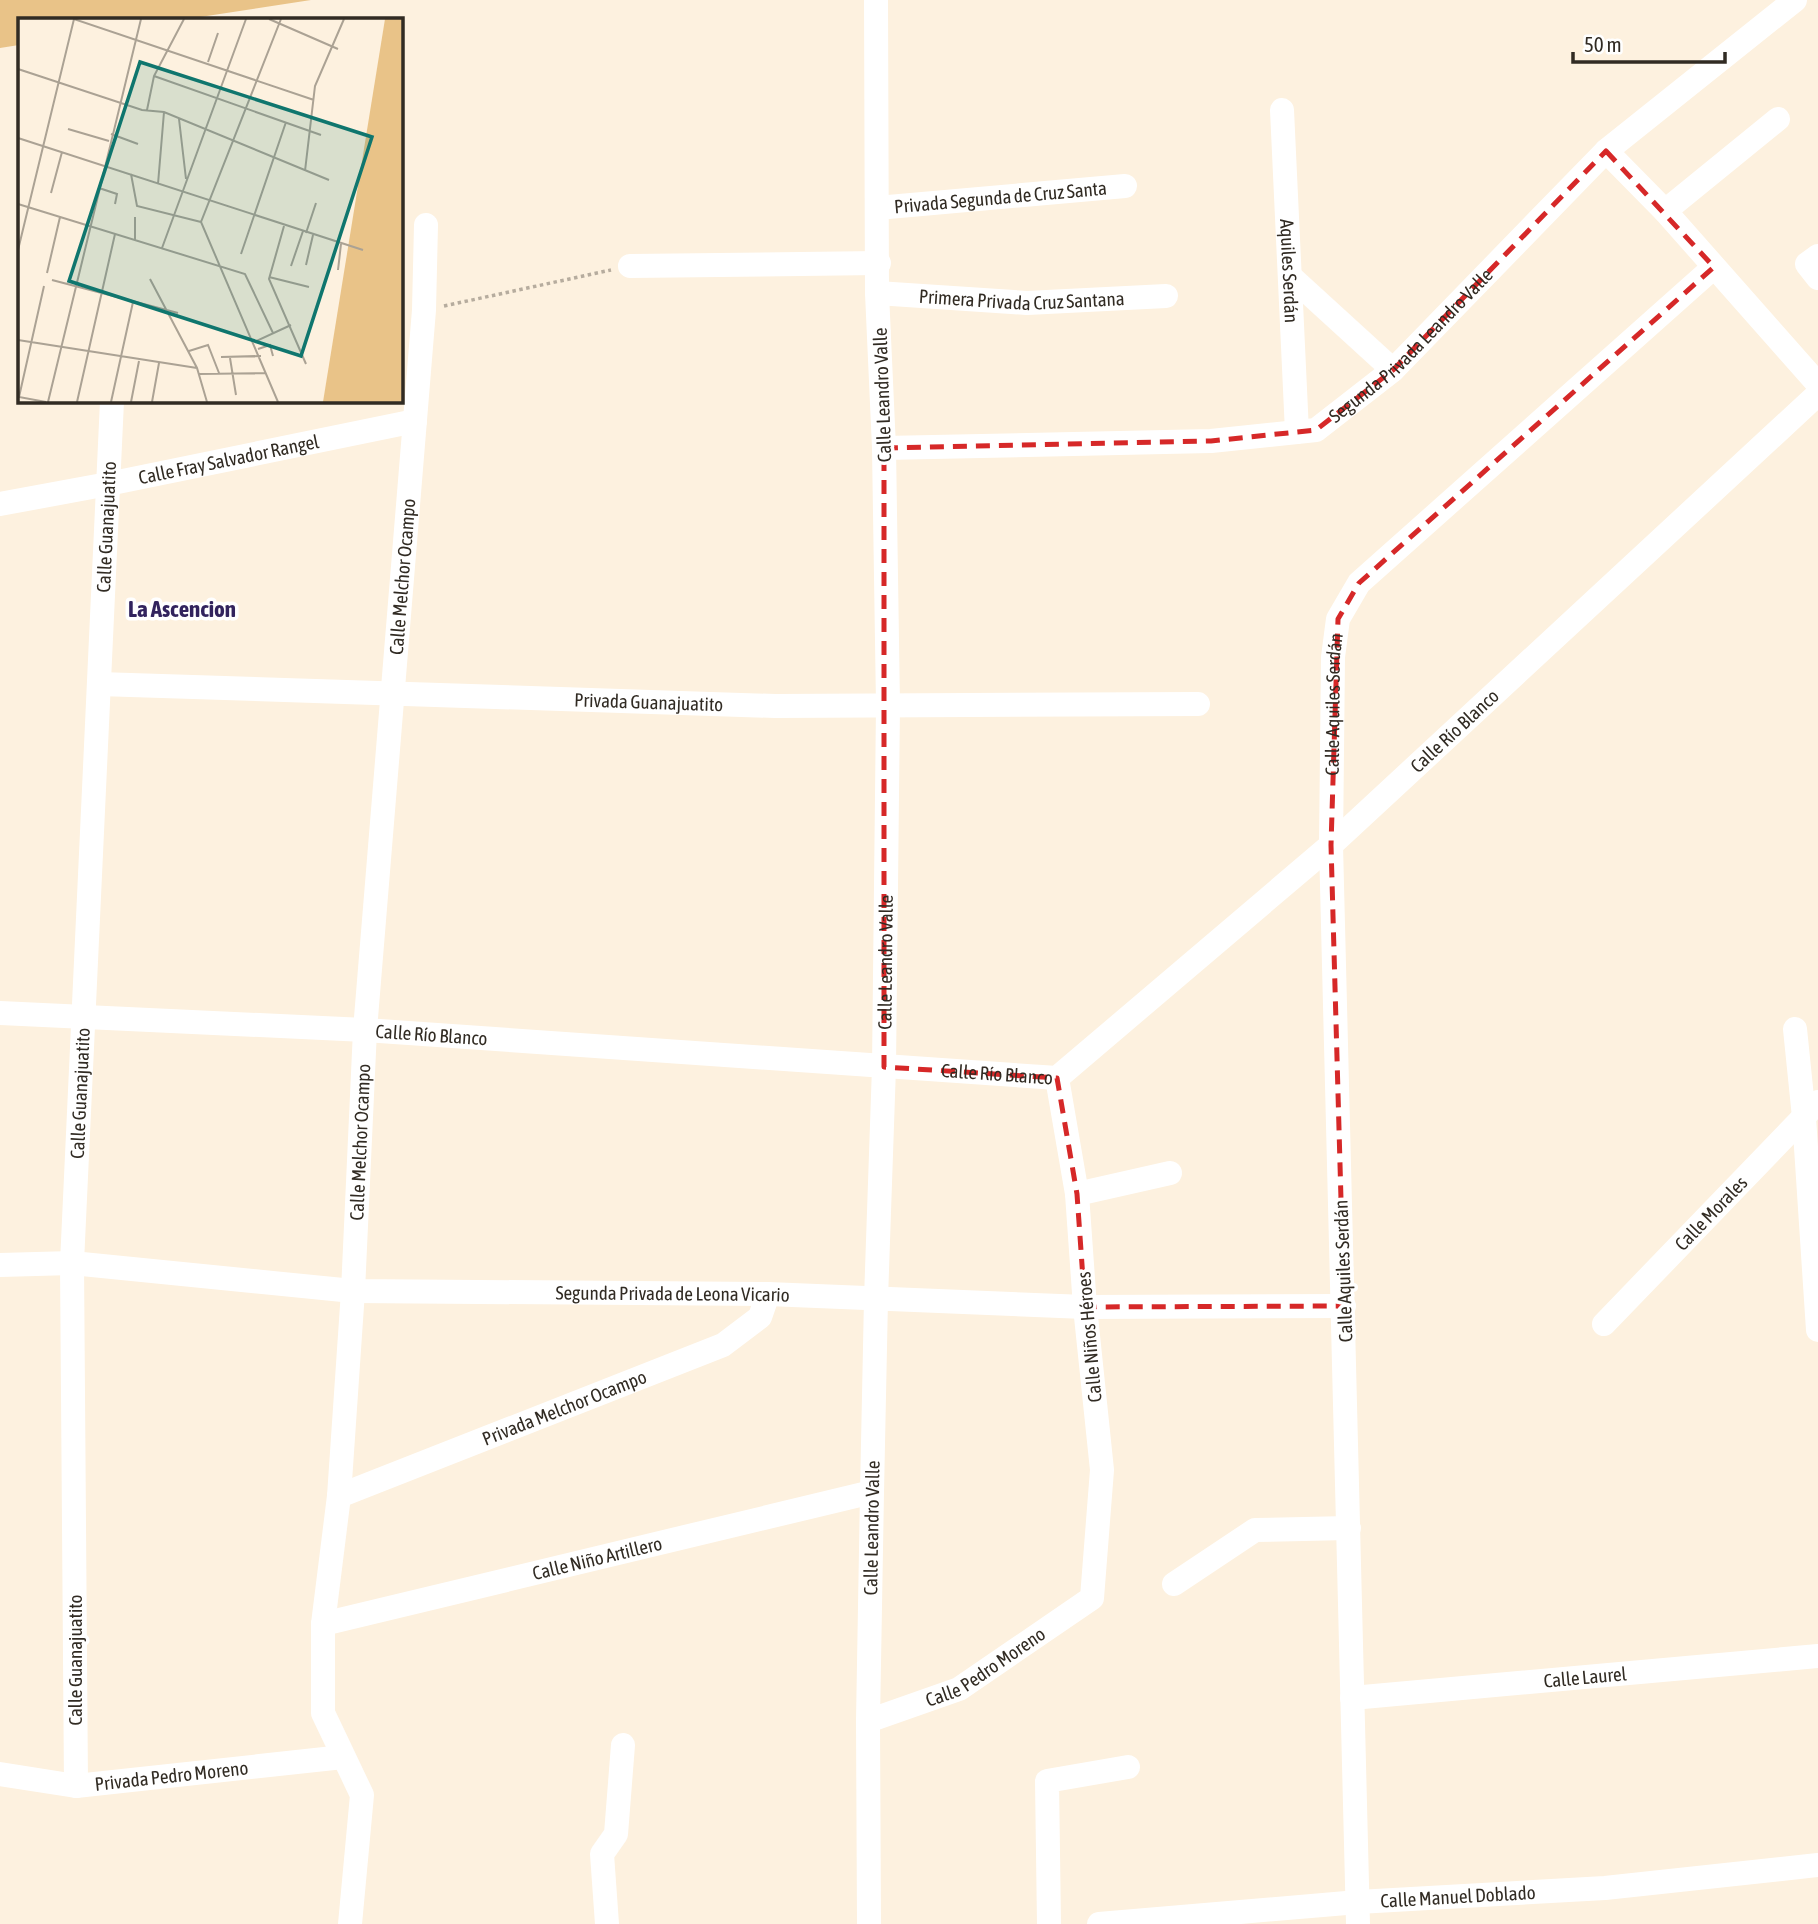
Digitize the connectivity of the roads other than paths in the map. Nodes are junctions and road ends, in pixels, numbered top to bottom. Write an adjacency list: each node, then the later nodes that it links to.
1 (876, 0): 7 (street, Calle Leandro Valle)
2 (1794, 0): 5 (street, Segunda Privada Leandro Valle)
3 (1282, 110): 14 (street, Aquiles Serdán)
4 (1778, 118): 8 (street)
5 (1606, 151): 8 (street); 18 (street, Segunda Privada Leandro Valle)
6 (1125, 186): 7 (street, Privada Segunda de Cruz Santa)
7 (877, 208): 11 (street, Calle Leandro Valle)
8 (1665, 211): 13 (street)
9 (426, 225): 22 (street, Calle Melchor Ocampo)
10 (1818, 256): 15 (street)
11 (879, 263): 12 (street); 16 (street, Calle Leandro Valle)
12 (630, 266)
13 (1714, 267): 19 (street); 31 (street, Calle Aquiles Serdán)
14 (1290, 276): 18 (street); 23 (street, Aquiles Serdán)
15 (1818, 278)
16 (877, 293): 17 (street, Primera Privada Cruz Santana); 24 (street, Calle Leandro Valle)
17 (1166, 296)
18 (1393, 370): 23 (street, Segunda Privada Leandro Valle)
19 (1818, 384)
20 (1818, 394): 31 (street, Calle Río Blanco)
21 (112, 402): 25 (street, Calle Guanajuatito)
22 (415, 421): 25 (street, Calle Fray Salvador Rangel); 28 (street, Calle Melchor Ocampo)
23 (1297, 432): 24 (street, Segunda Privada Leandro Valle)
24 (884, 448): 30 (street, Calle Leandro Valle)
25 (108, 484): 26 (street, Calle Fray Salvador Rangel); 27 (street, Calle Guanajuatito)
26 (0, 504)
27 (99, 684): 28 (street, Privada Guanajuatito); 33 (street, Calle Guanajuatito)
28 (392, 696): 30 (street, Privada Guanajuatito); 35 (street, Calle Melchor Ocampo)
29 (1198, 704): 30 (street, Privada Guanajuatito)
30 (888, 705): 36 (street, Calle Leandro Valle)
31 (1331, 845): 37 (street, Calle Río Blanco); 46 (street, Calle Aquiles Serdán)
32 (0, 1013): 33 (street, Calle Río Blanco)
33 (84, 1017): 35 (street, Calle Río Blanco); 41 (street, Calle Guanajuatito)
34 (1795, 1029): 38 (street)
35 (365, 1030): 36 (street, Calle Río Blanco); 43 (street, Calle Melchor Ocampo)
36 (884, 1067): 37 (street, Calle Río Blanco); 45 (street, Calle Leandro Valle)
37 (1057, 1078): 40 (street, Calle Niños Héroes)
38 (1811, 1110): 48 (street, Calle Morales); 49 (street)
39 (1170, 1173): 40 (street)
40 (1077, 1194): 47 (street, Calle Niños Héroes)
41 (72, 1264): 42 (street, Segunda Privada de Leona Vicario); 43 (street, Segunda Privada de Leona Vicario); 63 (street, Calle Guanajuatito)
42 (0, 1265)
43 (353, 1291): 44 (street, Segunda Privada de Leona Vicario); 51 (street, Calle Melchor Ocampo)
44 (768, 1294): 45 (street, Segunda Privada de Leona Vicario); 51 (street, Privada Melchor Ocampo)
45 (876, 1298): 47 (street, Segunda Privada de Leona Vicario); 50 (street, Calle Leandro Valle)
46 (1344, 1306): 47 (street, Segunda Privada de Leona Vicario); 52 (street, Calle Aquiles Serdán)
47 (1085, 1307): 54 (street, Calle Niños Héroes)
48 (1604, 1324)
49 (1818, 1330)
50 (872, 1492): 55 (street, Calle Niño Artillero); 58 (street, Calle Leandro Valle)
51 (339, 1496): 55 (street, Calle Melchor Ocampo)
52 (1349, 1528): 53 (street); 57 (street, Calle Aquiles Serdán)
53 (1174, 1584)
54 (1092, 1598): 58 (street, Calle Pedro Moreno)
55 (323, 1624): 60 (street, Calle Melchor Ocampo)
56 (1818, 1656): 57 (street, Calle Laurel)
57 (1352, 1698): 65 (street, Calle Aquiles Serdán)
58 (869, 1721): 68 (street, Calle Leandro Valle)
59 (623, 1745): 67 (street)
60 (343, 1756): 63 (street, Privada Pedro Moreno); 66 (street, Calle Melchor Ocampo)
61 (1128, 1767): 69 (street)
62 (0, 1774): 63 (street, Privada Pedro Moreno)
63 (76, 1786)
64 (1818, 1865): 65 (street, Calle Manuel Doblado)
65 (1358, 1913): 70 (street, Calle Manuel Doblado)
66 (350, 1924)
67 (607, 1924)
68 (869, 1924)
69 (1049, 1924)
70 (1099, 1924)

